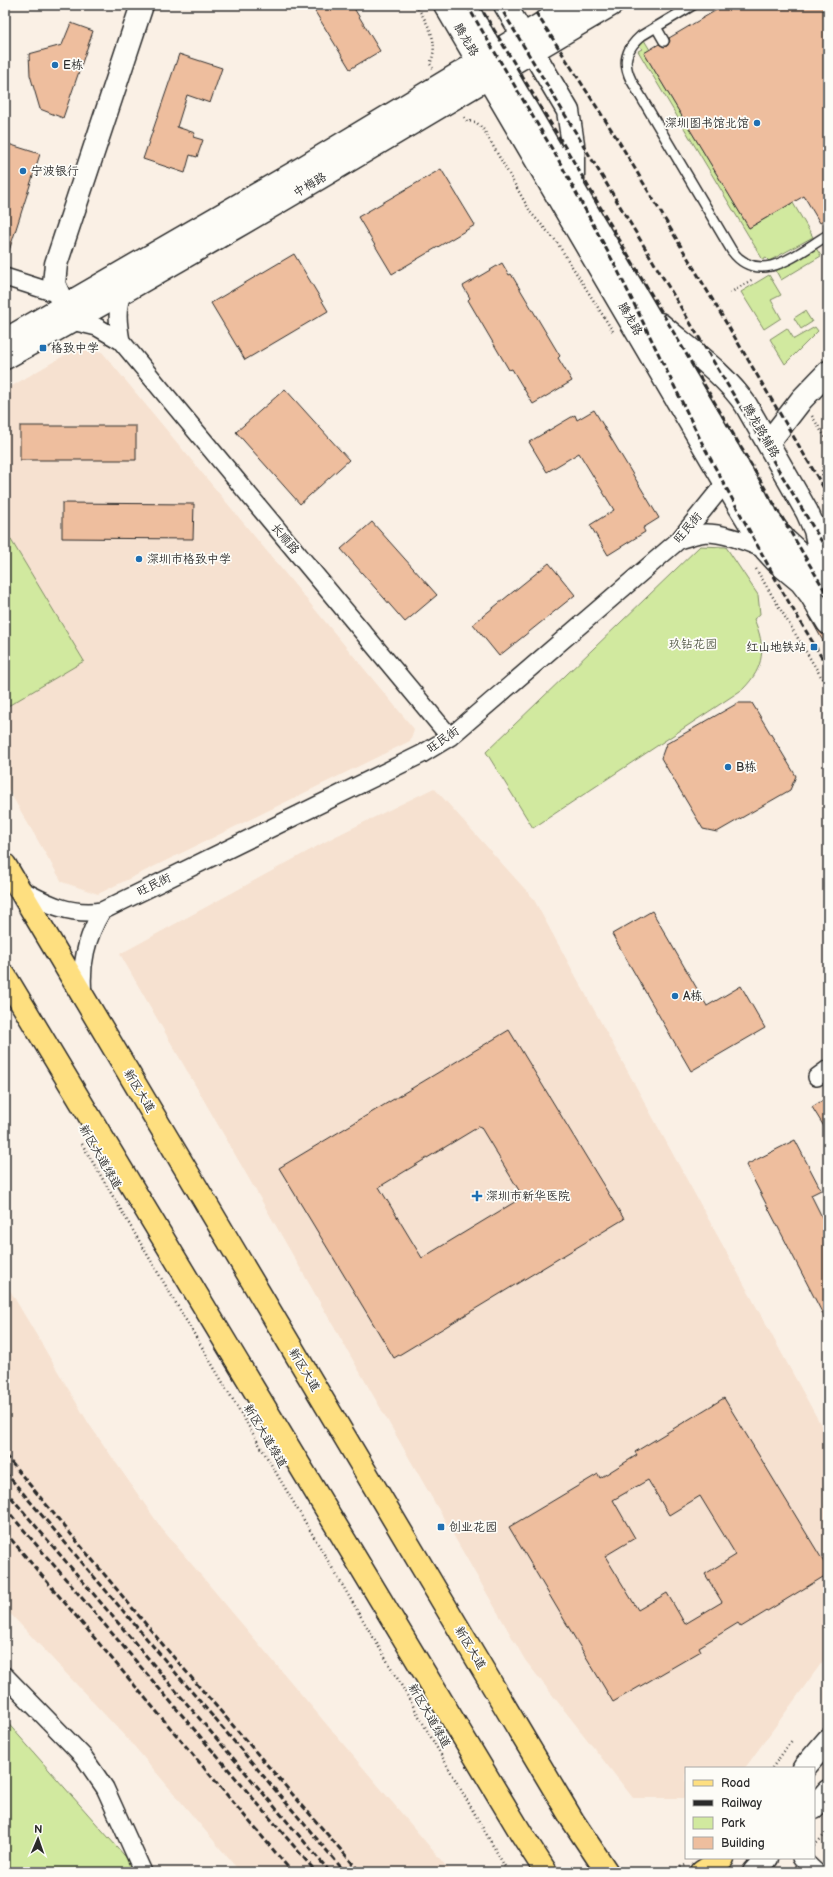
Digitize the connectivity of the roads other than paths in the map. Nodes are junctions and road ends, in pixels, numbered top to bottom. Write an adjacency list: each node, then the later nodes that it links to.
1 (445, 5): 11 (main road, 腾龙路)
2 (465, 5): 11 (main road, 腾龙路)
3 (505, 5): 10 (main road)
4 (573, 5): 10 (main road, 中梅路)
5 (611, 5): 10 (main road, 中梅路)
6 (693, 5): 8 (lane)
7 (138, 6): 16 (main road)
8 (656, 27): 9 (lane); 13 (lane)
9 (664, 41)
10 (528, 43): 11 (main road, 中梅路); 12 (main road)
11 (491, 65): 12 (main road, 腾龙路); 15 (main road, 中梅路); 16 (main road, 中梅路); 23 (main road, 腾龙路)
12 (573, 187): 17 (main road, 腾龙路)
13 (828, 235)
14 (5, 277): 16 (street)
15 (122, 294): 16 (main road, 中梅路); 19 (street)
16 (65, 307): 18 (main road, 中梅路); 19 (street); 20 (main road, 中梅路)
17 (648, 314): 22 (main road, 腾龙路辅路); 26 (main road, 腾龙路)
18 (5, 340)
19 (121, 340): 28 (street, 长顺路)
20 (5, 358)
21 (828, 372): 22 (main road)
22 (768, 443): 26 (main road, 腾龙路辅路)
23 (725, 483): 24 (street, 旺民街); 25 (main road, 腾龙路)
24 (679, 540): 25 (street); 28 (street, 旺民街)
25 (759, 556): 27 (main road, 腾龙路)
26 (827, 581)
27 (828, 623)
28 (450, 737): 31 (street, 旺民街)
29 (5, 865): 30 (main road, 新区大道)
30 (20, 889): 31 (street); 33 (main road, 新区大道)
31 (102, 911): 33 (street)
32 (5, 976): 46 (main road)
33 (83, 996): 43 (main road, 新区大道)
34 (5, 1676): 45 (street)
35 (828, 1740): 36 (main road)
36 (805, 1767)
37 (828, 1791): 38 (main road)
38 (815, 1806)
39 (721, 1859): 44 (main road)
40 (723, 1859): 48 (main road)
41 (766, 1859): 49 (main road)
42 (802, 1859): 50 (street)
43 (603, 1866): 47 (main road)
44 (696, 1867)
45 (143, 1872)
46 (546, 1872)
47 (622, 1872)
48 (712, 1872)
49 (754, 1872)
50 (816, 1872)

